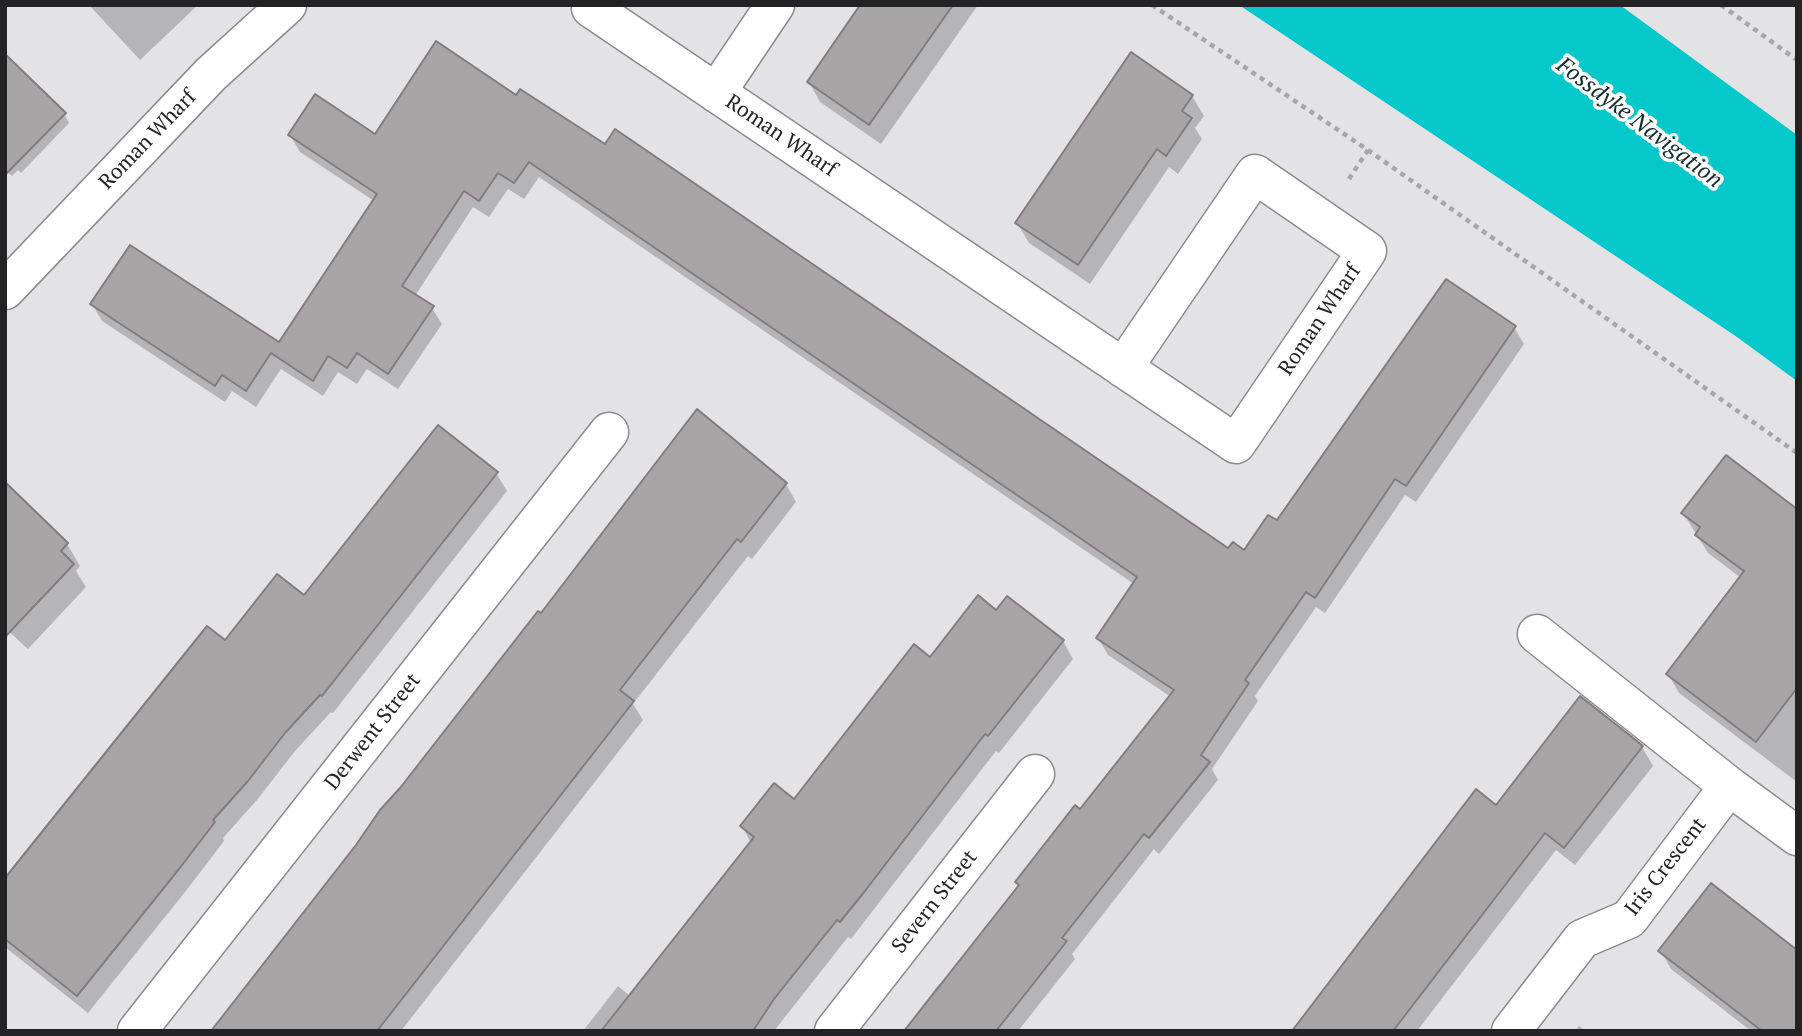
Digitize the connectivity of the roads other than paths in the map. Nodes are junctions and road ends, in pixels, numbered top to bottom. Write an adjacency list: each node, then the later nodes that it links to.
1 (287, 5): 5 (street, Roman Wharf)
2 (775, 5): 4 (street, Roman Wharf)
3 (589, 6): 4 (street, Roman Wharf)
4 (716, 93): 6 (street, Roman Wharf)
5 (8, 280)
6 (1123, 368): 6 (street, Roman Wharf)
7 (609, 432): 12 (street, Derwent Street)
8 (1537, 634): 10 (street)
9 (1035, 774): 13 (street, Severn Street)
10 (1729, 786): 11 (street); 14 (street, Iris Crescent)
11 (1797, 836)
12 (137, 1031)
13 (834, 1031)
14 (1511, 1031)

